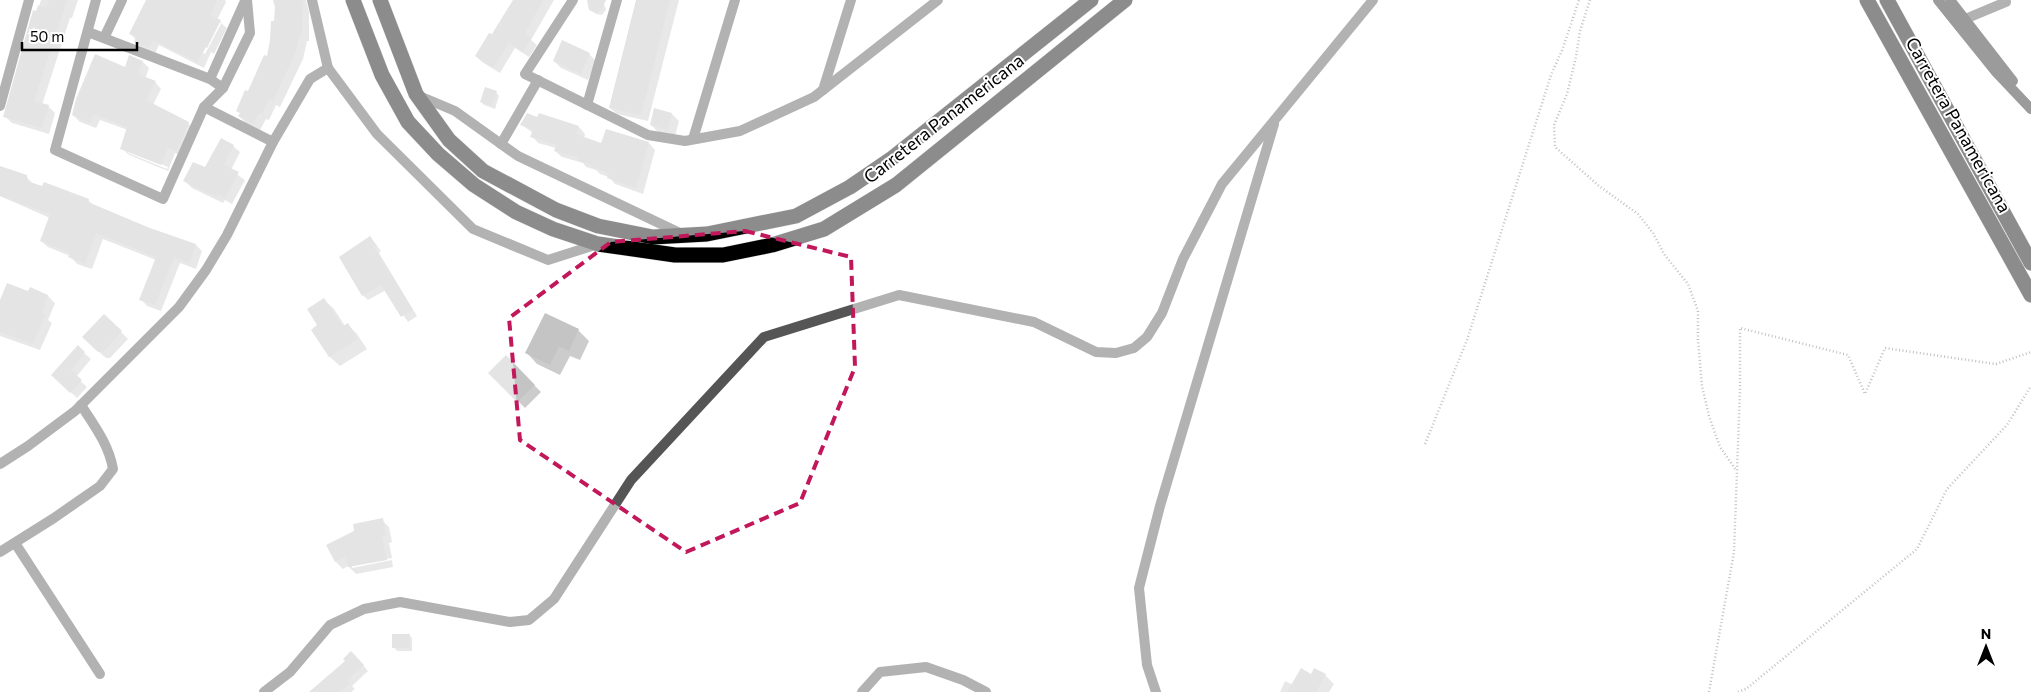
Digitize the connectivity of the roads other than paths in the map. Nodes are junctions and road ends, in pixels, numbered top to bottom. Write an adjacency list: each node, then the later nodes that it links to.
1 (29, 0): 31 (street)
2 (96, 0): 22 (street)
3 (122, 0): 23 (street)
4 (246, 0): 25 (street); 27 (street)
5 (312, 0): 24 (street)
6 (354, 0): 39 (highway, Carretera Panamericana)
7 (380, 0): 29 (highway, Carretera Panamericana)
8 (573, 0): 26 (street)
9 (616, 0): 30 (street)
10 (735, 0): 35 (street)
11 (851, 0): 28 (street)
12 (938, 0): 28 (street)
13 (1091, 0): 38 (highway, Carretera Panamericana)
14 (1125, 0): 39 (highway, Carretera Panamericana)
15 (1372, 0): 34 (street)
16 (1867, 0): 41 (highway, Carretera Panamericana)
17 (1887, 0): 40 (highway, Carretera Panamericana)
18 (1938, 0): 21 (street)
19 (1950, 0): 21 (street)
20 (2005, 0): 21 (street)
21 (1960, 22): 33 (street); 33 (street)
22 (88, 32): 23 (street); 32 (street)
23 (104, 38): 25 (street)
24 (328, 68): 36 (street); 39 (street)
25 (210, 79): 27 (street)
26 (538, 80): 30 (street); 37 (street)
27 (223, 88): 32 (street)
28 (823, 90): 35 (street)
29 (416, 94): 37 (street); 38 (highway, Carretera Panamericana)
30 (587, 105): 35 (street)
31 (0, 106)
32 (204, 107): 36 (street)
33 (2031, 108)
34 (1276, 119): 47 (street); 50 (street)
35 (693, 139)
36 (272, 142): 42 (street)
37 (501, 144): 38 (street)
38 (685, 235)
39 (598, 244)
40 (2031, 264)
41 (2031, 295)
42 (81, 405): 43 (street); 44 (street)
43 (0, 464)
44 (15, 543): 45 (street); 46 (street)
45 (0, 552)
46 (100, 674)
47 (264, 692)
48 (862, 692): 49 (street)
49 (986, 692)
50 (1156, 692)

